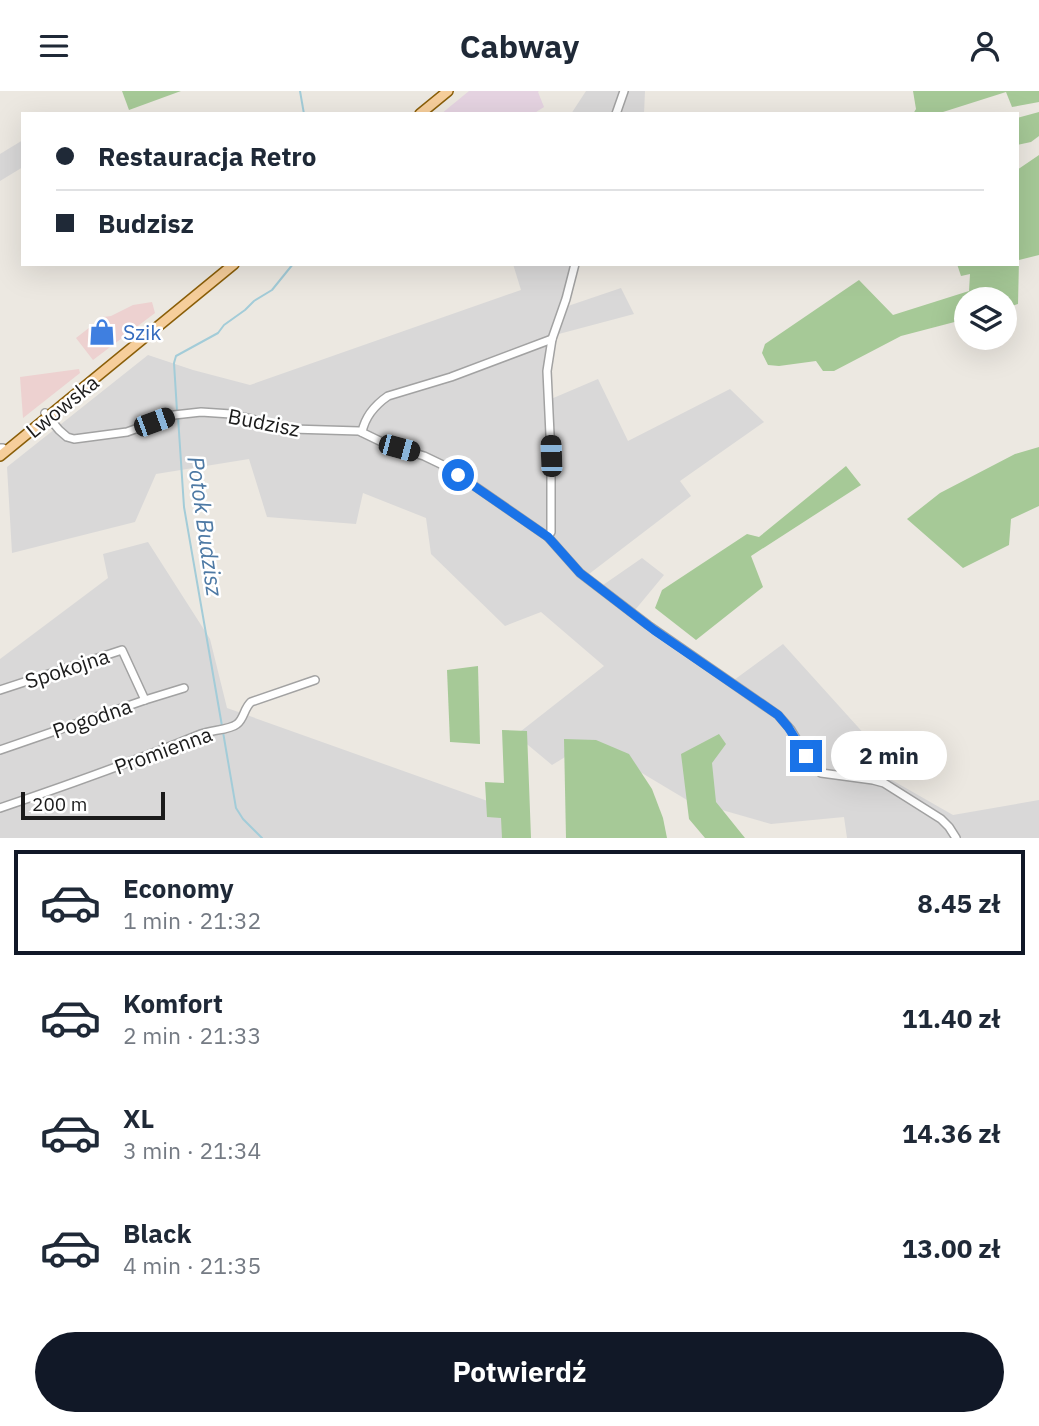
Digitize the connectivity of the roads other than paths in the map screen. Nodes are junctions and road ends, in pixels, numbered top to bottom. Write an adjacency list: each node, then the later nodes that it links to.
1 (448, 91): 3 (main road)
2 (624, 91): 4 (street)
3 (422, 112)
4 (617, 112)
5 (232, 266): 8 (main road, Lwowska)
6 (574, 266): 7 (street)
7 (552, 339): 9 (street); 11 (street)
8 (46, 415): 9 (street, Budzisz); 10 (main road, Lwowska)
9 (362, 432): 11 (street, Budzisz)
10 (1, 450)
11 (548, 537): 18 (street, Budzisz)
12 (315, 680): 17 (street, Promienna)
13 (184, 688): 15 (street, Pogodna)
14 (0, 690): 15 (street, Spokojna)
15 (145, 700): 16 (street, Pogodna)
16 (0, 750)
17 (0, 808)
18 (956, 838)

